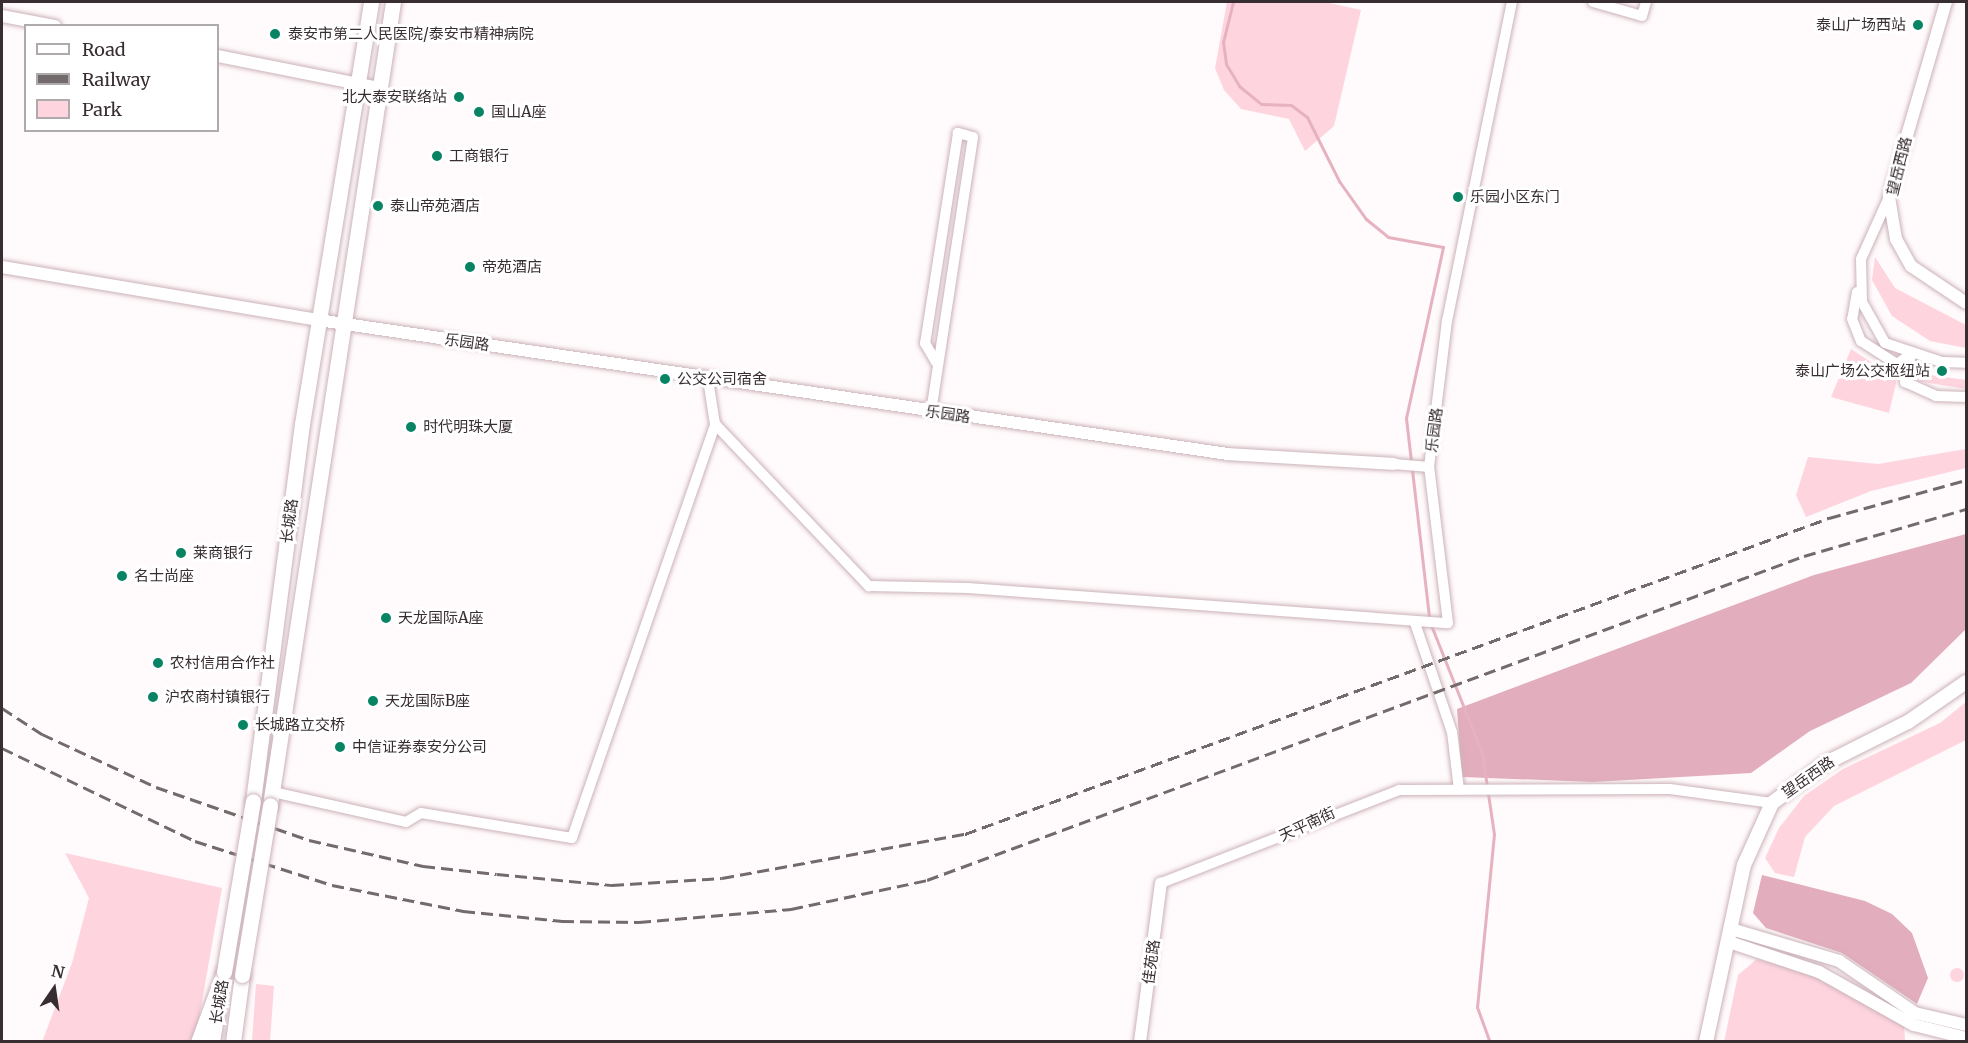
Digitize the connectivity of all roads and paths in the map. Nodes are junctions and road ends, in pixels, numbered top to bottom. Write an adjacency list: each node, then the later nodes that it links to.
1 (371, 2): 10 (main road, 长城路)
2 (393, 2): 11 (main road, 长城路)
3 (1512, 2): 26 (street, 乐园路)
4 (1593, 2): 5 (street)
5 (1646, 2)
6 (1946, 2): 12 (street, 望岳西路)
7 (2, 16): 8 (street)
8 (44, 24)
9 (219, 56): 10 (street)
10 (358, 83): 11 (street); 16 (main road, 长城路)
11 (379, 88): 17 (main road, 长城路)
12 (1889, 197): 14 (street); 15 (street, 望岳西路)
13 (2, 267): 16 (street, 乐园路)
14 (1861, 268): 18 (street); 18 (street)
15 (1966, 303)
16 (318, 320): 17 (street, 乐园路); 34 (main road, 长城路, bridge)
17 (343, 323): 21 (street, 乐园路); 30 (main road, 长城路)
18 (1911, 354): 20 (street); 22 (street)
19 (936, 362): 19 (street); 23 (street)
20 (1966, 363)
21 (708, 379): 23 (street, 乐园路); 24 (street)
22 (1966, 397)
23 (931, 412): 25 (street, 乐园路)
24 (715, 424): 27 (street); 30 (street)
25 (1394, 464): 26 (street, 乐园路)
26 (1425, 467): 27 (street)
27 (1419, 623): 29 (street)
28 (1966, 682): 31 (main road, 望岳西路)
29 (1459, 790): 31 (street, 天平南街); 32 (street, 天平南街)
30 (272, 799): 39 (main road, 长城路, bridge)
31 (1772, 803): 33 (main road, 望岳西路)
32 (1161, 884): 40 (street, 佳苑路)
33 (1730, 935): 35 (street); 36 (street); 41 (main road, 望岳西路)
34 (224, 972): 37 (main road); 38 (main road, 长城路)
35 (1966, 1025)
36 (1966, 1038)
37 (198, 1041)
38 (212, 1041)
39 (233, 1041)
40 (1140, 1041)
41 (1706, 1041)

